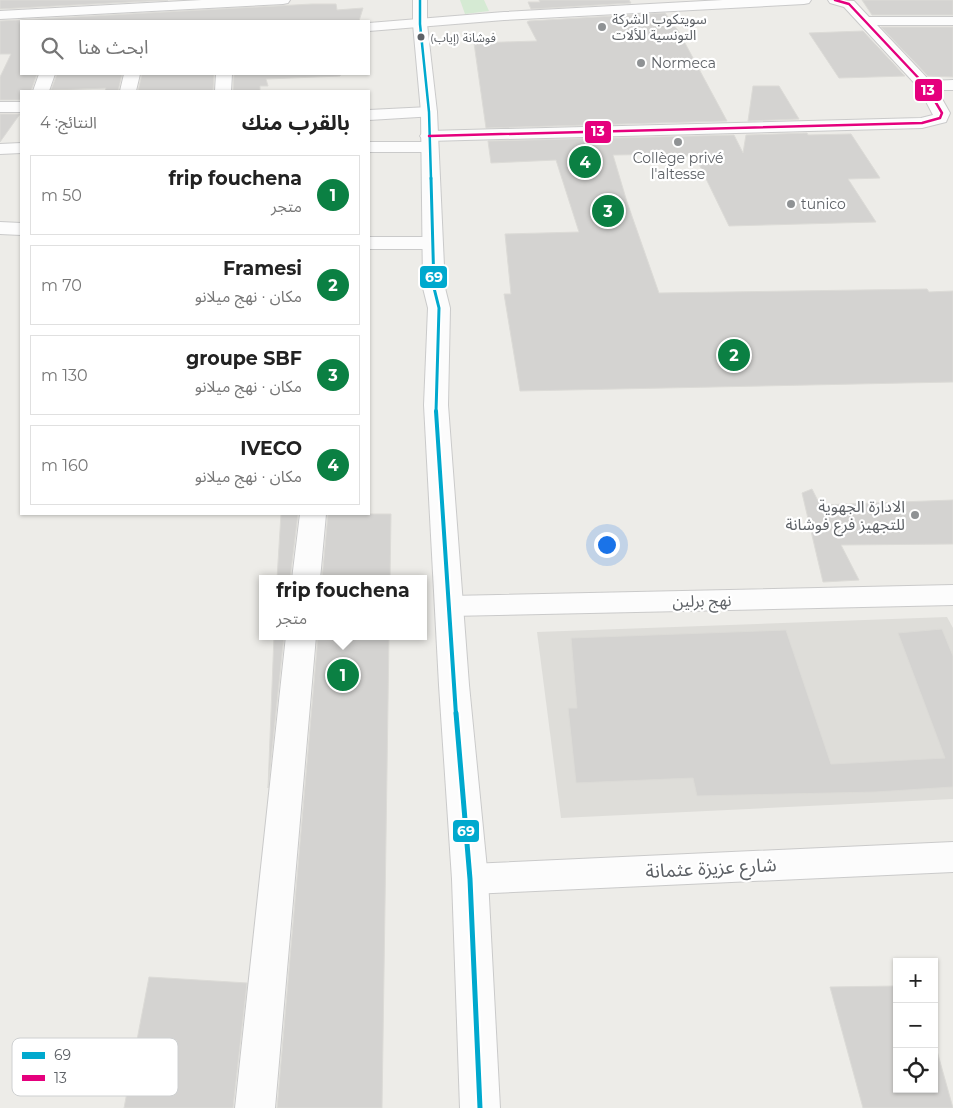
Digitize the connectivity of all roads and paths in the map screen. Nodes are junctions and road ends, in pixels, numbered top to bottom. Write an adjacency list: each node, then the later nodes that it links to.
1 (283, 0): 5 (street)
2 (499, 0): 12 (street)
3 (804, 0): 7 (street)
4 (835, 0): 13 (street)
5 (234, 1): 9 (street)
6 (94, 4): 9 (street); 11 (street)
7 (579, 7): 12 (street)
8 (420, 12): 12 (street); 15 (street); 27 (street)
9 (144, 14)
10 (0, 16): 11 (street)
11 (65, 16)
12 (504, 16)
13 (866, 21): 14 (street); 19 (street)
14 (953, 21)
15 (370, 27)
16 (47, 75): 21 (street)
17 (132, 75): 22 (street)
18 (224, 75): 23 (street)
19 (926, 86): 20 (street); 27 (street)
20 (953, 86)
21 (41, 90)
22 (128, 90)
23 (223, 90)
24 (0, 107): 25 (street)
25 (20, 107)
26 (370, 115): 27 (street)
27 (429, 132): 28 (street); 34 (street)
28 (370, 147)
29 (0, 148): 30 (street)
30 (20, 148)
31 (0, 228): 32 (street)
32 (20, 228)
33 (370, 243): 34 (street)
34 (432, 243): 38 (street)
35 (313, 515): 36 (street)
36 (306, 575)
37 (953, 595): 38 (street, نهج برلين)
38 (450, 606): 41 (street)
39 (301, 640): 42 (street)
40 (953, 858): 41 (street, شارع عزيزة عثمانة)
41 (470, 879): 43 (street)
42 (255, 1108)
43 (480, 1108)

